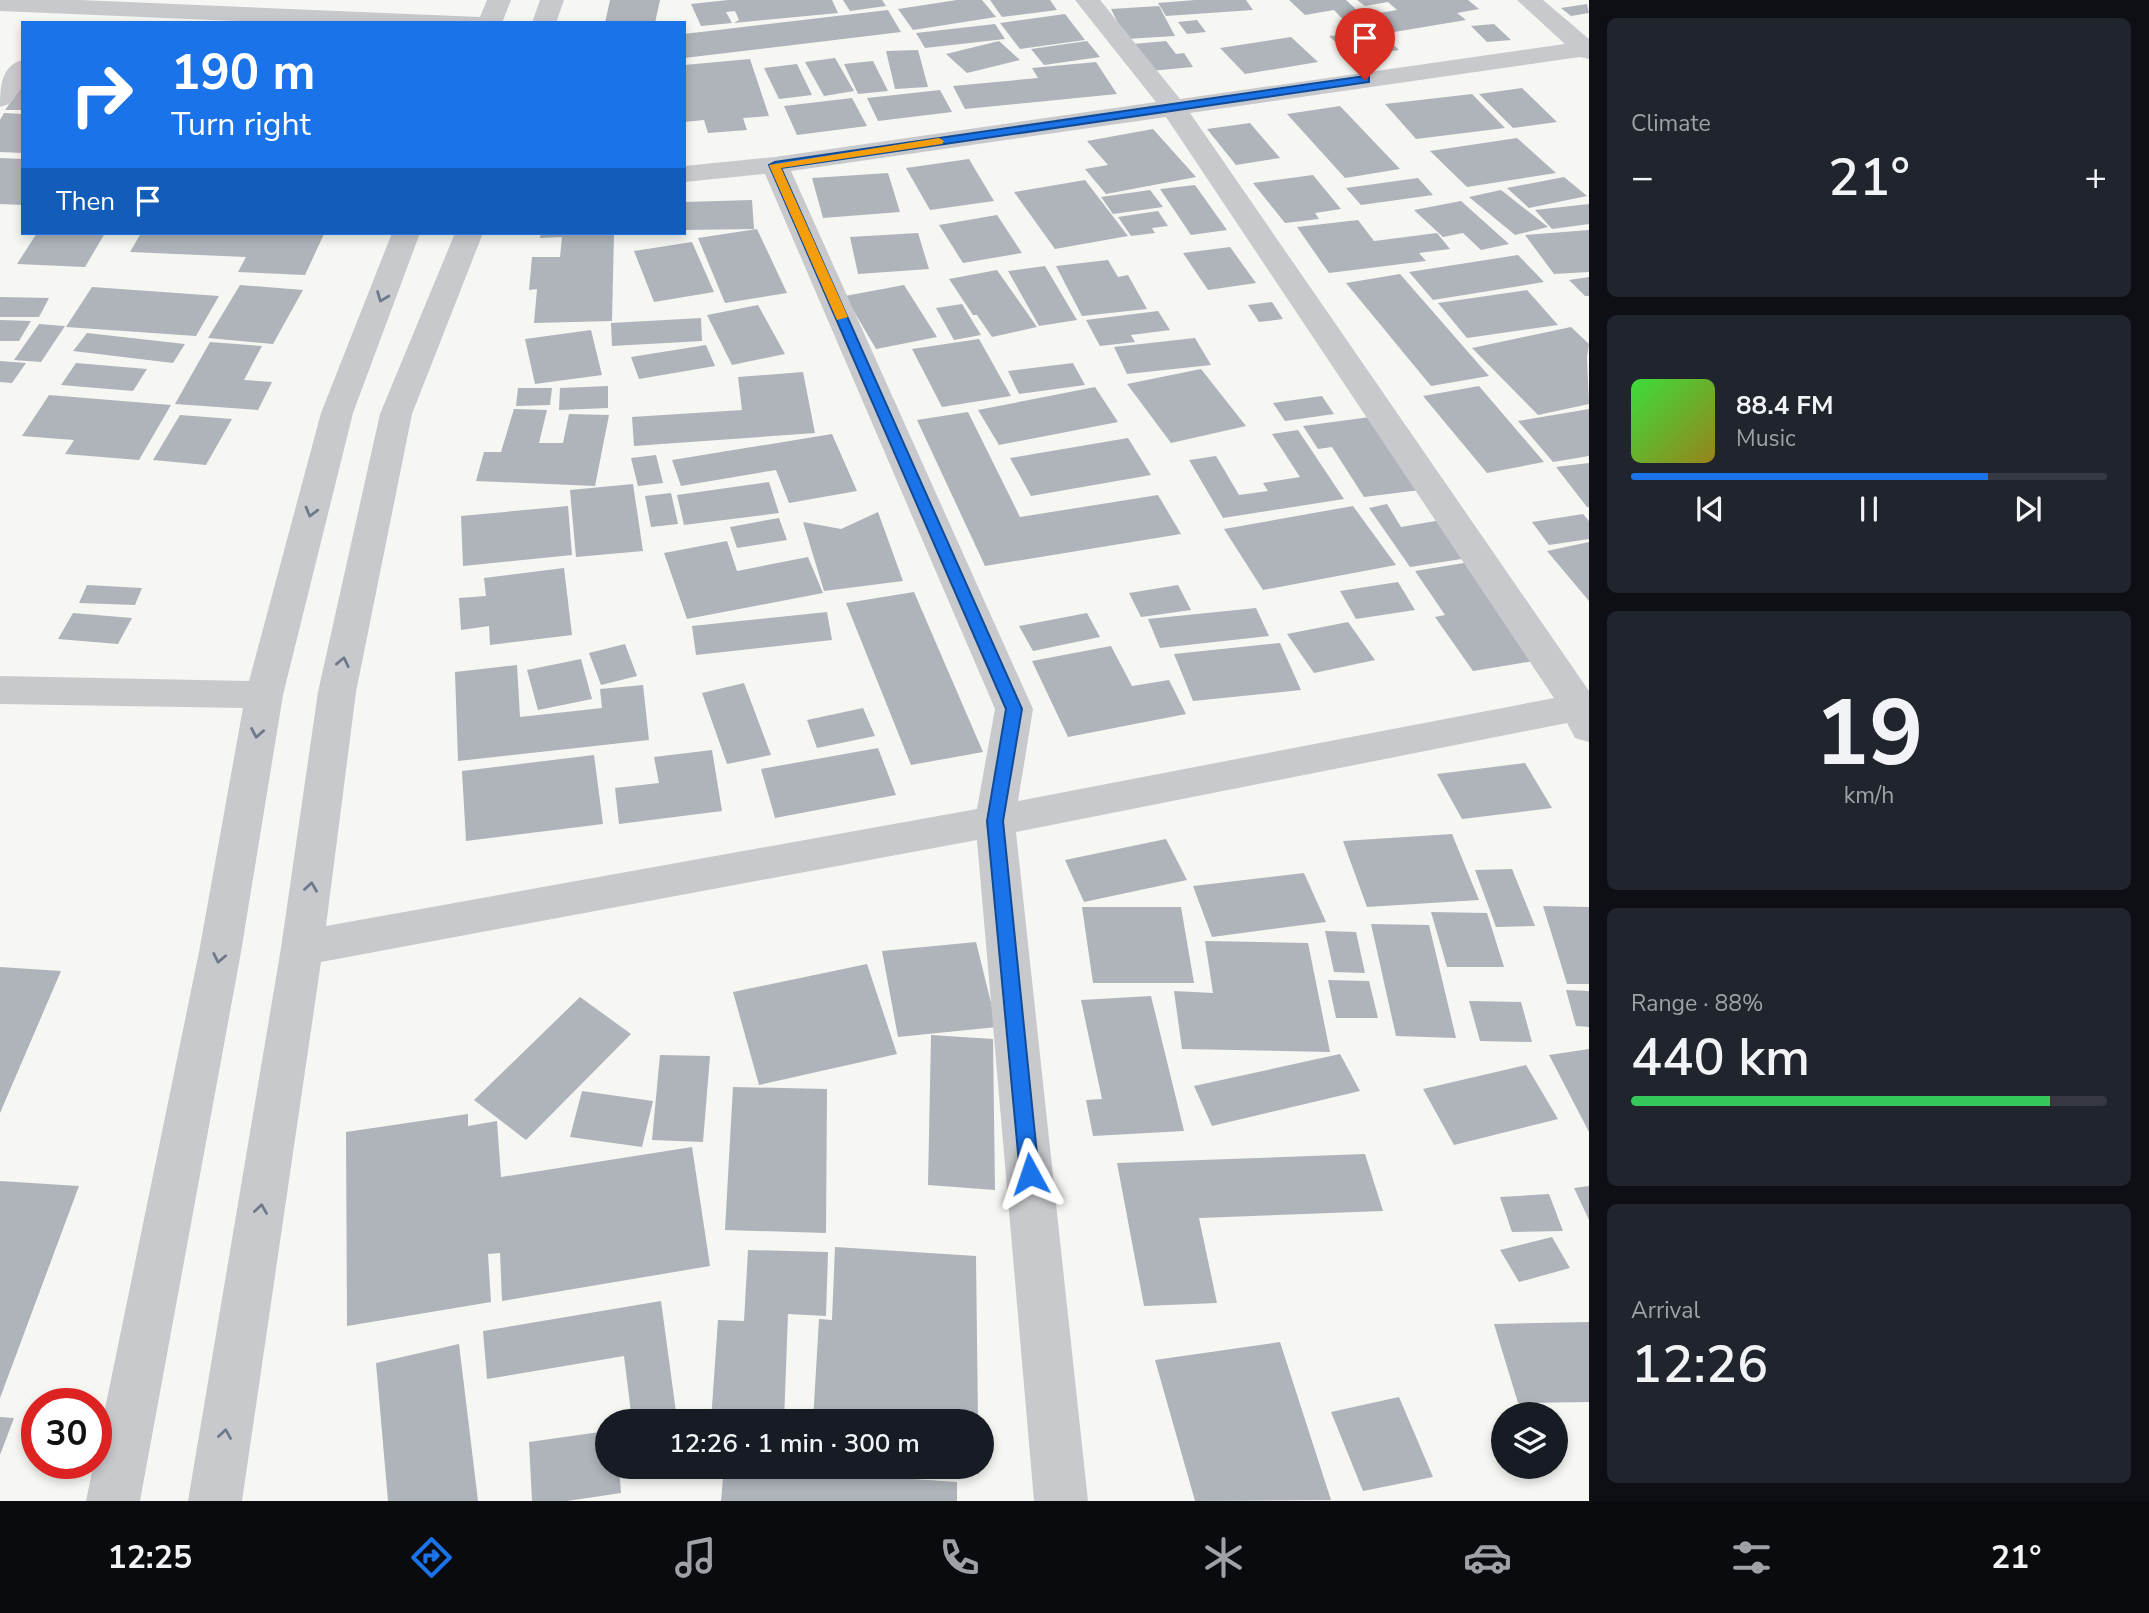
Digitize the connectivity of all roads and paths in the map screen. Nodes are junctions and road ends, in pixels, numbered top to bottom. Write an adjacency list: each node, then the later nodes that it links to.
1 (499, 0): 8 (street)
2 (552, 0): 9 (street)
3 (1087, 0): 13 (street)
4 (1529, 0): 10 (street)
5 (0, 4): 6 (street)
6 (64, 9): 7 (street)
7 (415, 21)
8 (491, 21)
9 (545, 21)
10 (1587, 49): 13 (street)
11 (21, 70): 12 (street)
12 (0, 99)
13 (1173, 107): 14 (street); 20 (street)
14 (775, 165): 15 (street); 21 (street)
15 (686, 174)
16 (405, 235): 19 (street, one-way to 19)
17 (467, 235): 22 (street, one-way to 17)
18 (0, 690): 19 (street)
19 (264, 695): 23 (street, one-way to 23)
20 (1586, 714): 21 (street)
21 (995, 821): 22 (street); 25 (street)
22 (302, 948): 24 (street, one-way to 22)
23 (113, 1501)
24 (215, 1501)
25 (1061, 1501)

